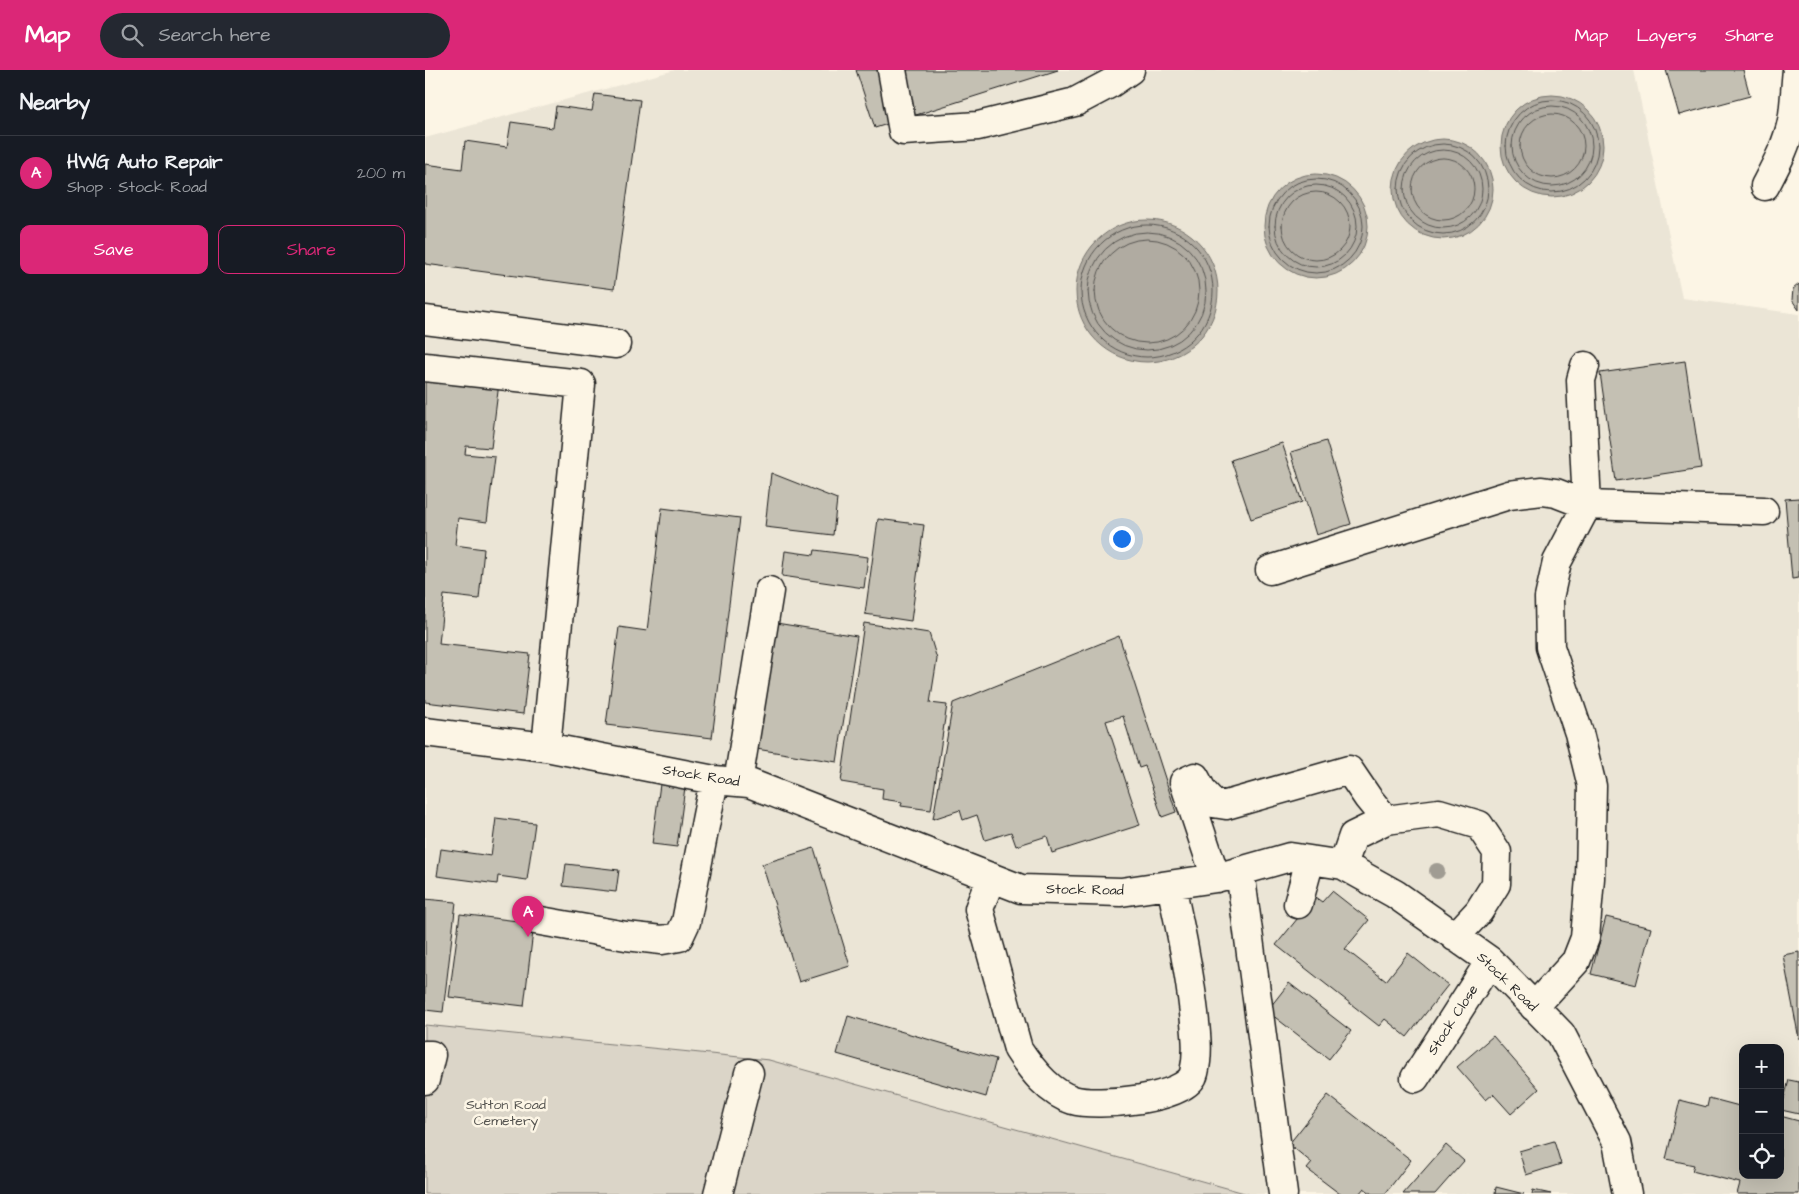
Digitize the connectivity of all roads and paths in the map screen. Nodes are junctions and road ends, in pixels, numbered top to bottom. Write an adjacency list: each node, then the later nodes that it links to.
1 (892, 70): 2 (street)
2 (1130, 70)
3 (1797, 70): 4 (street)
4 (1765, 186)
5 (425, 320): 6 (street)
6 (616, 344)
7 (1585, 366): 9 (street)
8 (425, 368): 14 (street)
9 (1587, 504): 10 (street); 11 (street); 26 (street)
10 (1764, 511)
11 (1270, 570)
12 (769, 591): 15 (street)
13 (425, 732): 14 (street, Stock Road)
14 (546, 747): 15 (street, Stock Road)
15 (726, 781): 20 (street, Stock Road); 23 (street)
16 (1386, 820): 18 (street); 19 (street); 24 (street)
17 (1311, 860): 18 (street, Stock Road); 19 (street, Stock Road); 22 (street)
18 (1343, 865): 24 (street, Stock Road)
19 (1228, 875): 21 (street, Stock Road); 32 (street)
20 (991, 877): 21 (street, Stock Road); 21 (street)
21 (1171, 885)
22 (1298, 904)
23 (535, 920)
24 (1455, 937): 25 (street, Stock Road)
25 (1490, 962): 26 (street, Stock Road); 29 (street, Stock Close)
26 (1534, 1007): 33 (street, Stock Road)
27 (425, 1054): 30 (street)
28 (749, 1073): 31 (street)
29 (1415, 1078)
30 (425, 1080)
31 (718, 1194)
32 (1283, 1194)
33 (1627, 1194)

